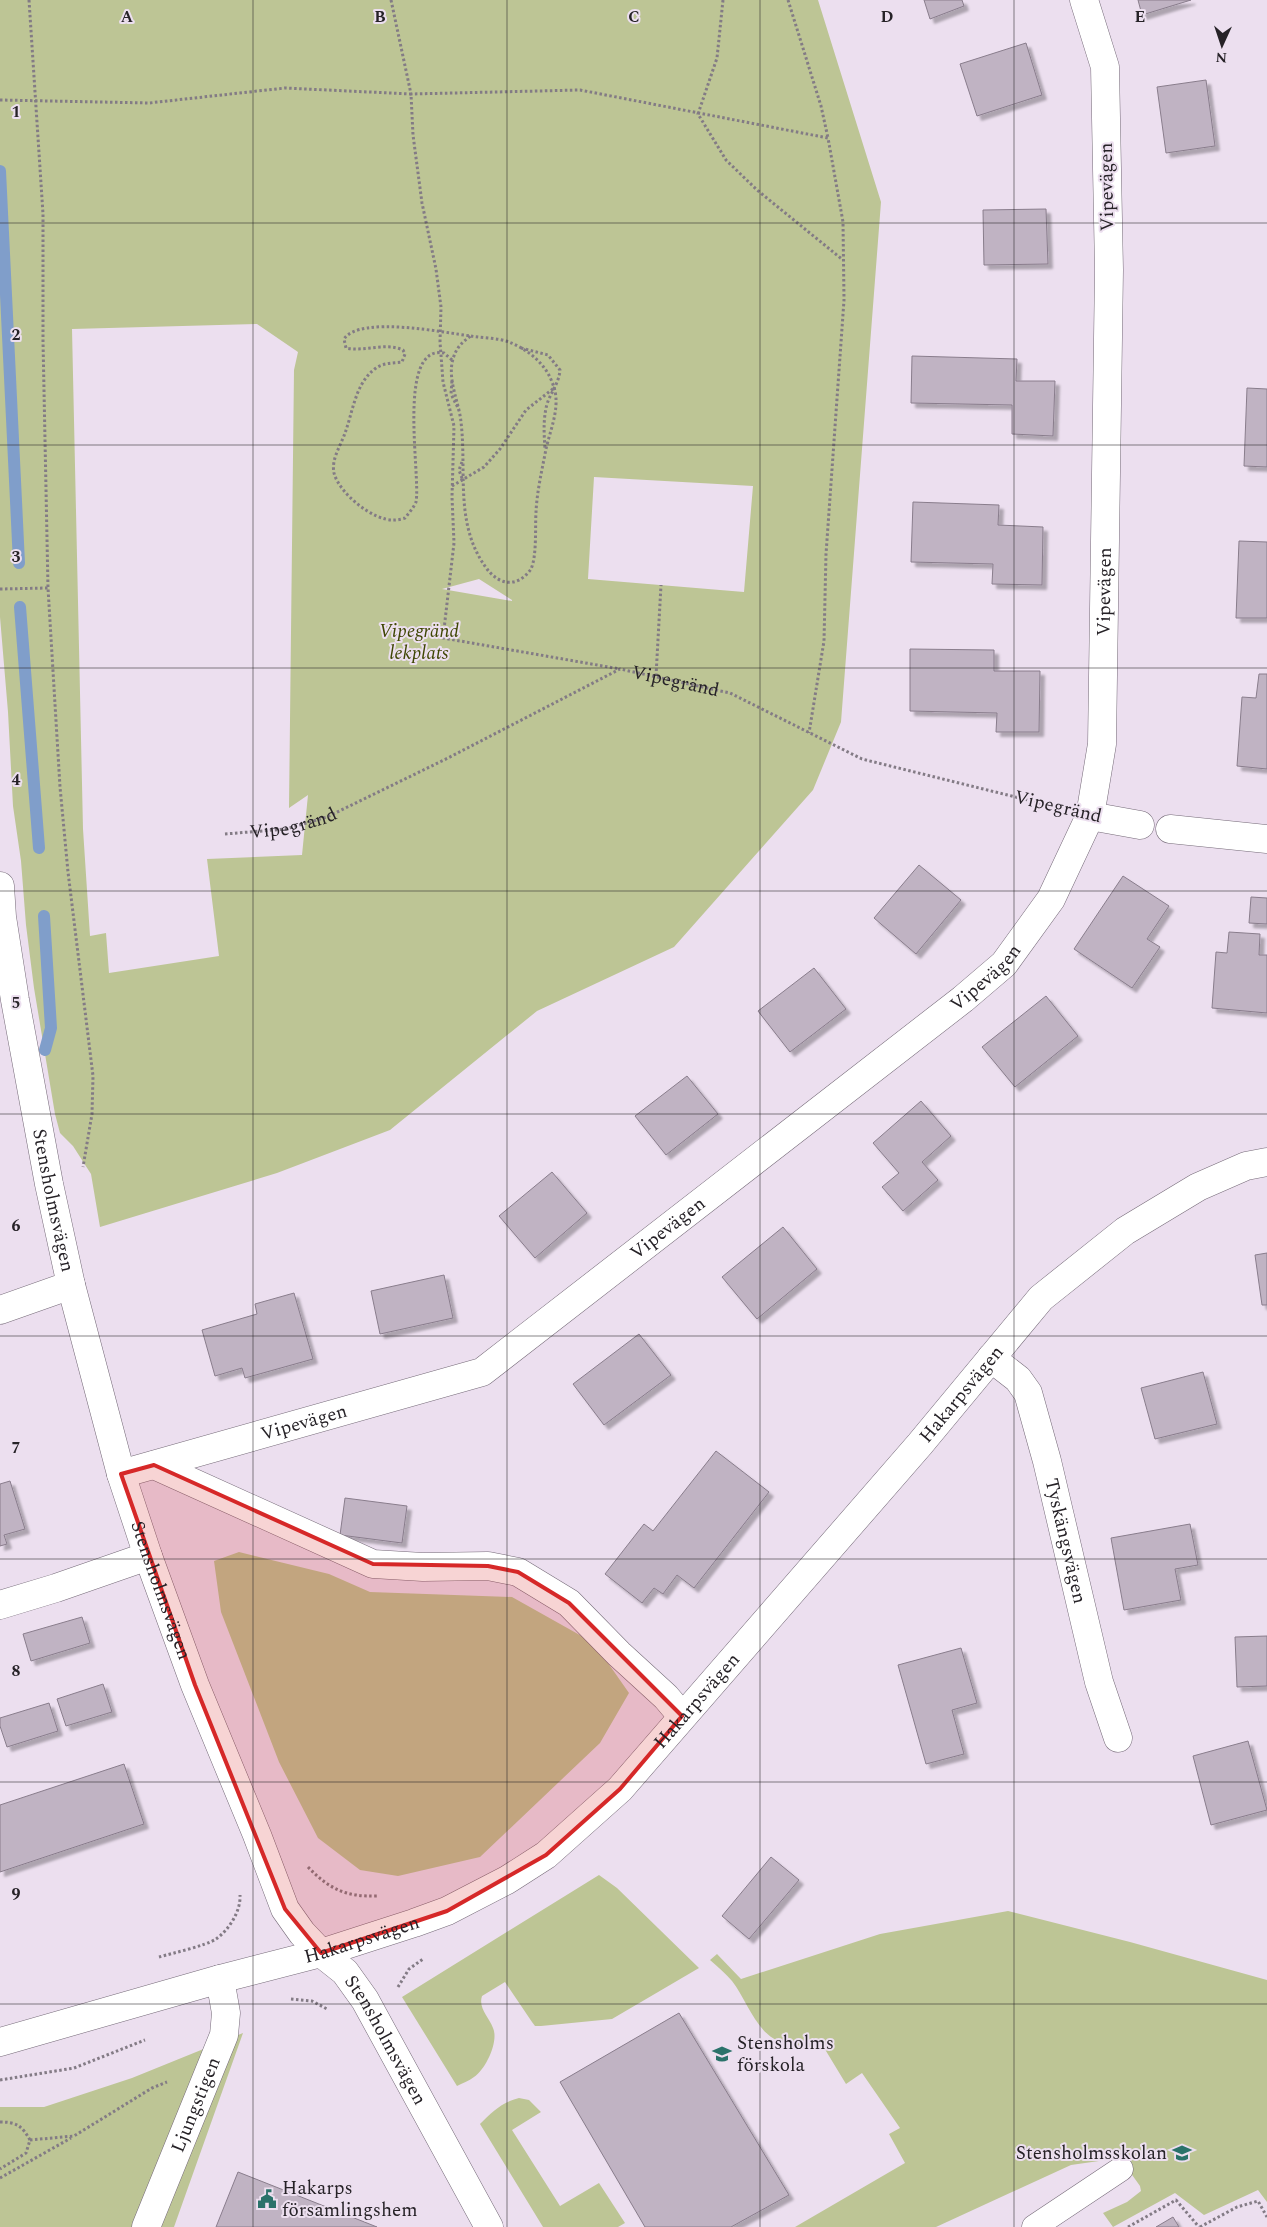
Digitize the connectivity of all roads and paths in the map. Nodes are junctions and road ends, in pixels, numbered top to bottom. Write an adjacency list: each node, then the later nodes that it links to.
1 (29, 0): 8 (path)
2 (391, 0): 6 (path)
3 (723, 0): 9 (path)
4 (788, 0): 10 (path)
5 (1084, 0): 27 (street, Vipevägen)
6 (411, 94): 8 (path); 9 (path); 12 (path)
7 (0, 100): 8 (path)
8 (37, 101): 22 (path)
9 (698, 114): 10 (path); 11 (path)
10 (828, 138): 11 (path)
11 (844, 260): 26 (path)
12 (440, 330): 13 (path); 15 (path); 15 (path)
13 (471, 336): 14 (path); 16 (path)
14 (518, 347): 17 (path); 17 (path)
15 (441, 352): 16 (path); 20 (path)
16 (452, 360): 19 (path)
17 (554, 388): 18 (path); 18 (path); 19 (path)
18 (545, 455): 19 (path)
19 (463, 481): 20 (path)
20 (452, 486): 24 (path)
21 (661, 585): 25 (path)
22 (48, 588): 23 (path); 35 (path)
23 (0, 589)
24 (620, 669): 25 (path, Vipegränd); 30 (path, Vipegränd)
25 (656, 676): 26 (path, Vipegränd)
26 (809, 733): 27 (path, Vipegränd)
27 (1090, 816): 28 (street, Vipegränd); 39 (street, Vipevägen)
28 (1140, 825)
29 (1170, 829): 31 (street)
30 (225, 834)
31 (1267, 839)
32 (0, 886): 33 (street, Stensholmsvägen)
33 (1, 917): 36 (street, Stensholmsvägen)
34 (1267, 1162): 38 (street, Hakarpsvägen)
35 (81, 1176)
36 (70, 1285): 37 (street); 40 (street, Stensholmsvägen)
37 (0, 1310)
38 (991, 1358): 43 (street, Hakarpsvägen); 44 (street, Tyskängsvägen)
39 (154, 1465): 40 (street, Vipevägen); 43 (street)
40 (121, 1474): 41 (street, Stensholmsvägen)
41 (148, 1556): 42 (street); 48 (street, Stensholmsvägen)
42 (0, 1605)
43 (682, 1716): 48 (street, Hakarpsvägen)
44 (1118, 1738)
45 (306, 1864): 47 (path)
46 (240, 1887): 49 (path)
47 (379, 1896)
48 (321, 1953): 50 (street, Hakarpsvägen); 61 (street, Stensholmsvägen)
49 (150, 1960)
50 (220, 1979): 51 (street, Hakarpsvägen); 52 (street, Ljungstigen)
51 (0, 2042)
52 (214, 2063): 54 (path); 60 (street, Ljungstigen)
53 (0, 2122): 55 (path)
54 (74, 2136): 55 (path); 58 (path)
55 (30, 2140): 56 (path)
56 (0, 2169)
57 (1121, 2169): 62 (lane)
58 (0, 2178)
59 (1267, 2216): 64 (path)
60 (146, 2227)
61 (489, 2227)
62 (1034, 2227)
63 (1128, 2227): 64 (path)
64 (1200, 2227)

